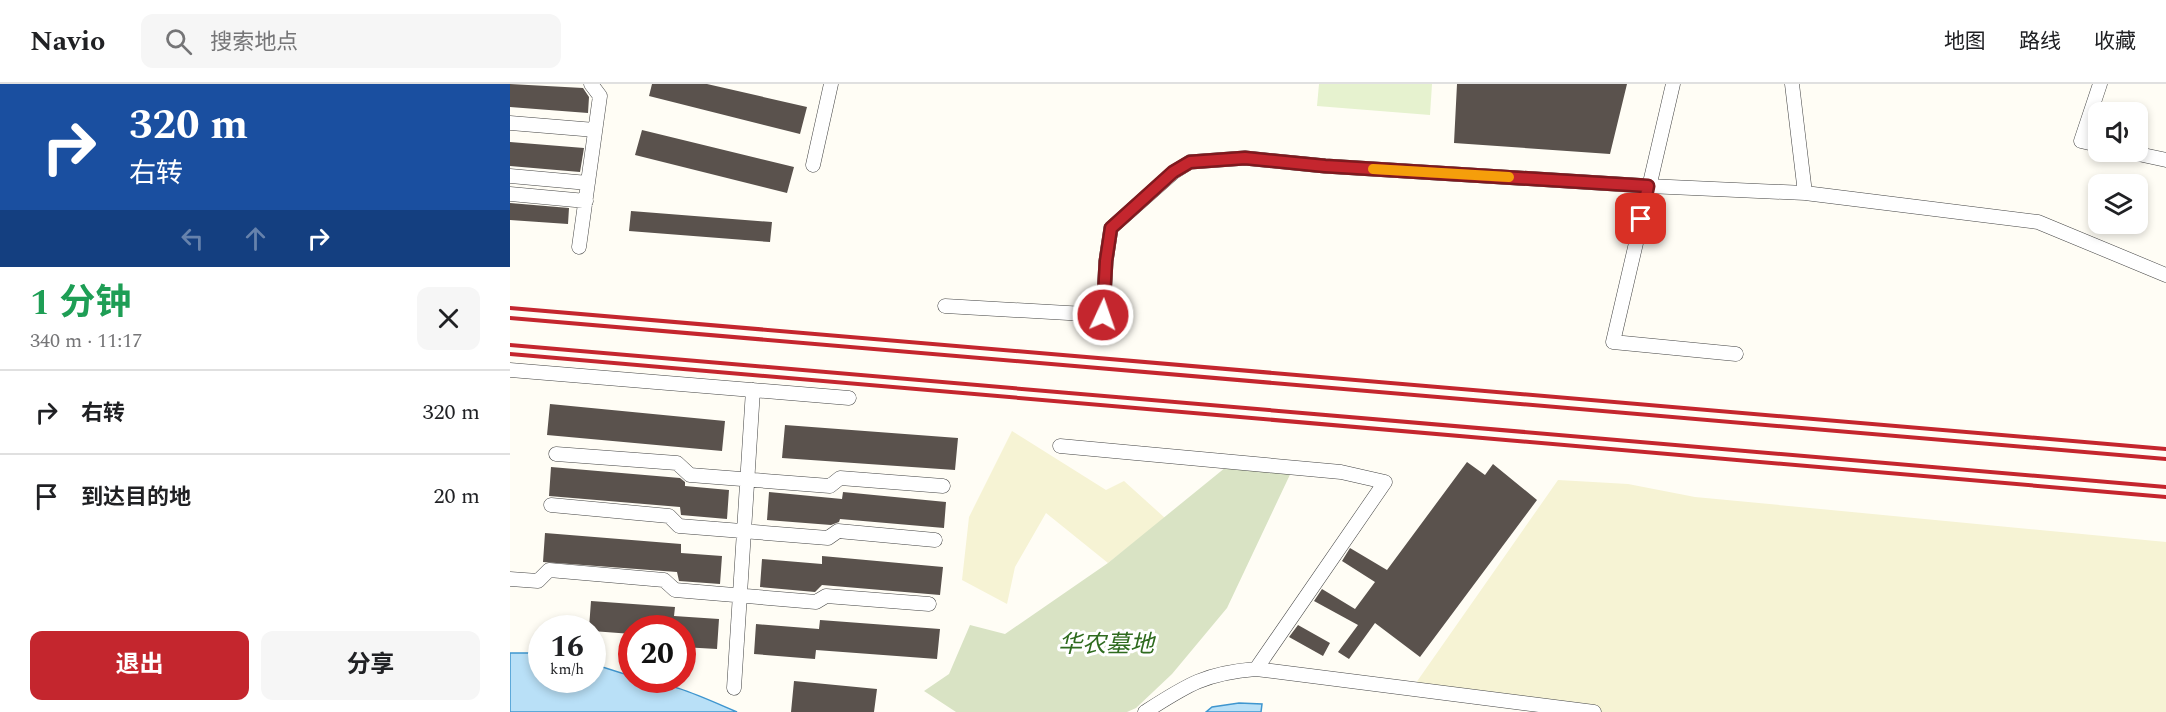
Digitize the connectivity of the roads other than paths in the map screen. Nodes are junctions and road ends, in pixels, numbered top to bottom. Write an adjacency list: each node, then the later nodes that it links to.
1 (591, 84): 9 (street)
2 (831, 84): 13 (street)
3 (1673, 84): 16 (street)
4 (1792, 84): 17 (street)
5 (2100, 84): 6 (street)
6 (2094, 102)
7 (2088, 120): 10 (street)
8 (510, 123): 9 (street)
9 (595, 130): 15 (street)
10 (2088, 143)
11 (2148, 156): 12 (street)
12 (2166, 160)
13 (813, 165)
14 (510, 176): 15 (street)
15 (588, 183): 19 (street)
16 (1647, 192): 17 (street); 22 (street); 23 (street)
17 (1804, 192): 21 (street)
18 (510, 194): 19 (street)
19 (586, 201): 20 (street)
20 (579, 247)
21 (2166, 275)
22 (945, 306)
23 (1736, 354)
24 (510, 370): 25 (street)
25 (753, 390): 26 (street); 29 (street)
26 (849, 398)
27 (1060, 446): 37 (street)
28 (556, 454): 29 (street)
29 (748, 480): 30 (street); 32 (street)
30 (943, 486)
31 (551, 505): 32 (street)
32 (745, 531): 33 (street); 35 (street)
33 (935, 540)
34 (510, 579): 35 (street)
35 (741, 595): 36 (street); 38 (street)
36 (929, 604)
37 (1256, 669): 39 (street); 40 (street)
38 (734, 688)
39 (1145, 712)
40 (1594, 712)

